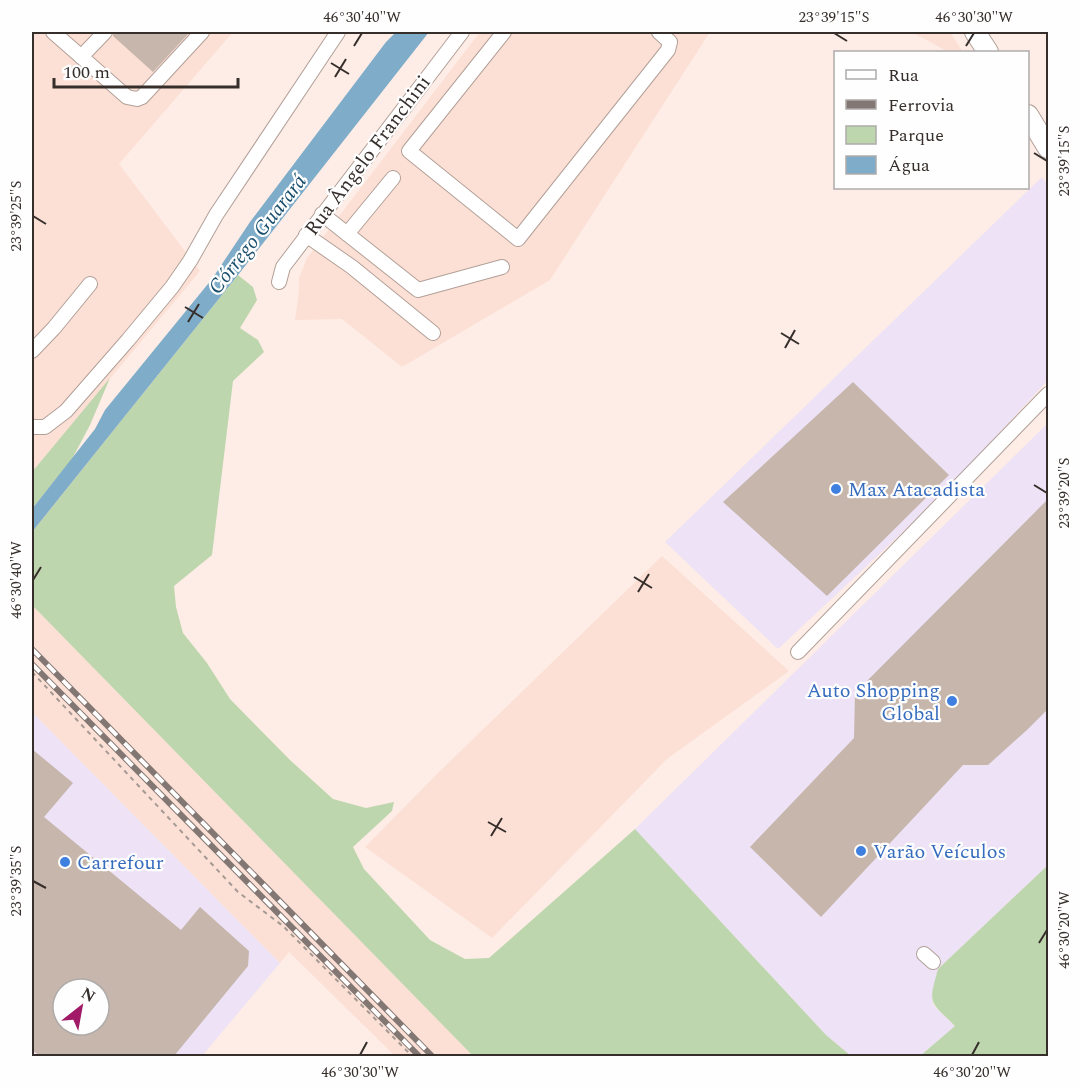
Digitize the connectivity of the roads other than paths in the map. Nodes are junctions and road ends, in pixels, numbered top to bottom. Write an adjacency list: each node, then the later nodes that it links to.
1 (53, 32): 10 (street)
2 (105, 32): 10 (street)
3 (202, 32): 10 (street)
4 (338, 32): 23 (street)
5 (462, 32): 14 (street, Rua Ângelo Franchini)
6 (504, 32): 7 (street)
7 (659, 32)
8 (975, 32): 9 (highway)
9 (987, 51)
10 (81, 57)
11 (1029, 117): 12 (highway)
12 (1048, 148)
13 (393, 178): 15 (street)
14 (322, 214): 15 (street); 16 (street, Rua Ângelo Franchini)
15 (347, 234): 17 (street)
16 (306, 236): 18 (street, Rua Ângelo Franchini); 20 (street)
17 (502, 267)
18 (279, 282)
19 (90, 284): 21 (street)
20 (433, 333)
21 (32, 351)
22 (1048, 394): 24 (street)
23 (32, 428)
24 (798, 652)

